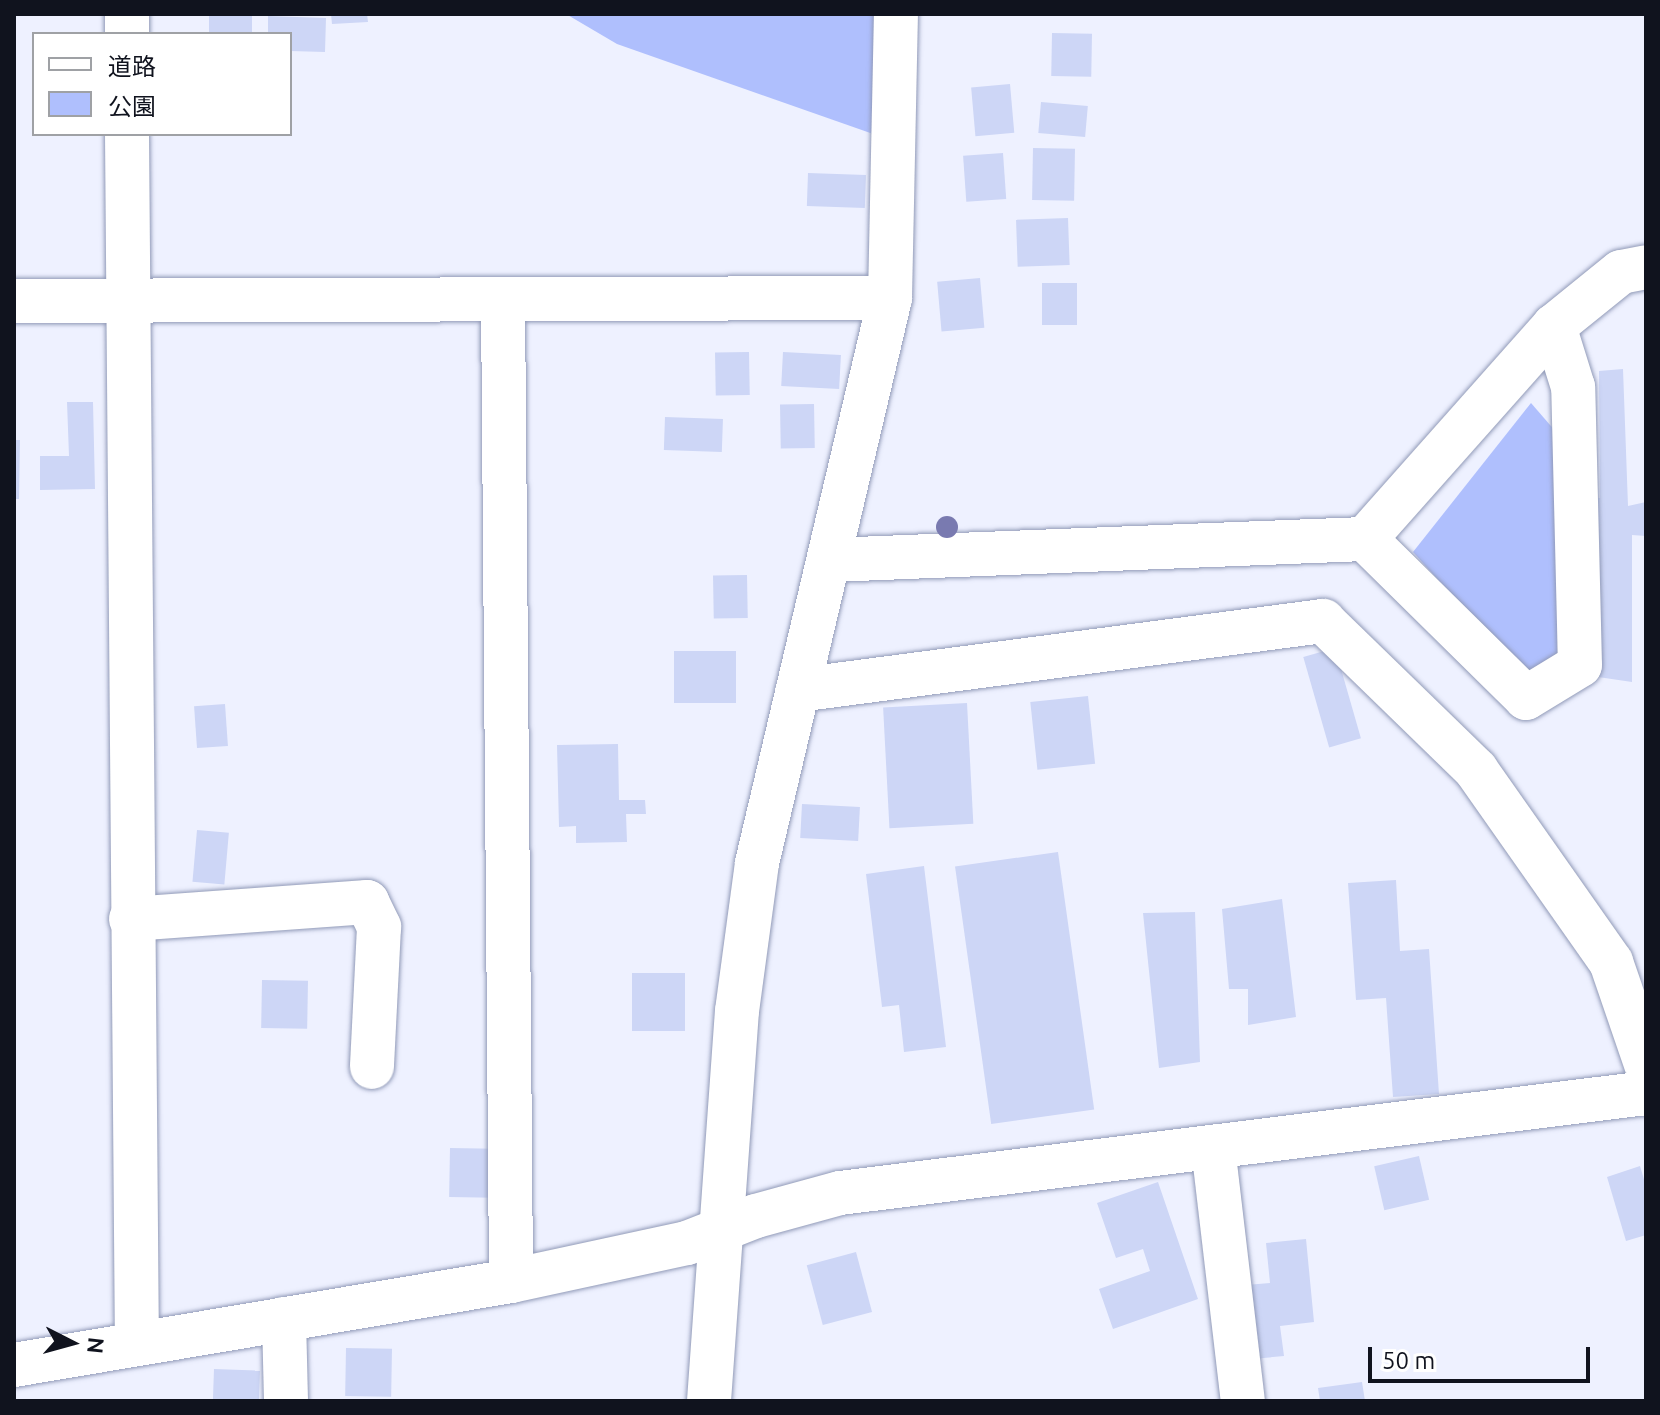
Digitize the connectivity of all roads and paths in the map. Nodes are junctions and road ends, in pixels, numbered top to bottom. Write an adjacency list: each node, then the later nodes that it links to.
1 (896, 14): 4 (street)
2 (127, 136): 7 (street)
3 (1646, 267): 8 (street)
4 (890, 298): 5 (street); 10 (street)
5 (503, 300): 7 (street); 17 (street)
6 (14, 301): 7 (street)
7 (127, 301): 12 (street)
8 (1554, 326): 9 (street); 9 (street)
9 (1365, 539): 10 (street)
10 (830, 560): 11 (street)
11 (798, 690): 14 (street); 16 (street)
12 (131, 919): 13 (street); 19 (street)
13 (372, 1067)
14 (1644, 1093): 15 (street)
15 (1213, 1147): 16 (street); 23 (street)
16 (720, 1234): 17 (street); 22 (street)
17 (511, 1281): 18 (street)
18 (284, 1319): 19 (street); 21 (street)
19 (137, 1343): 20 (street)
20 (14, 1365)
21 (286, 1401)
22 (709, 1401)
23 (1243, 1401)

